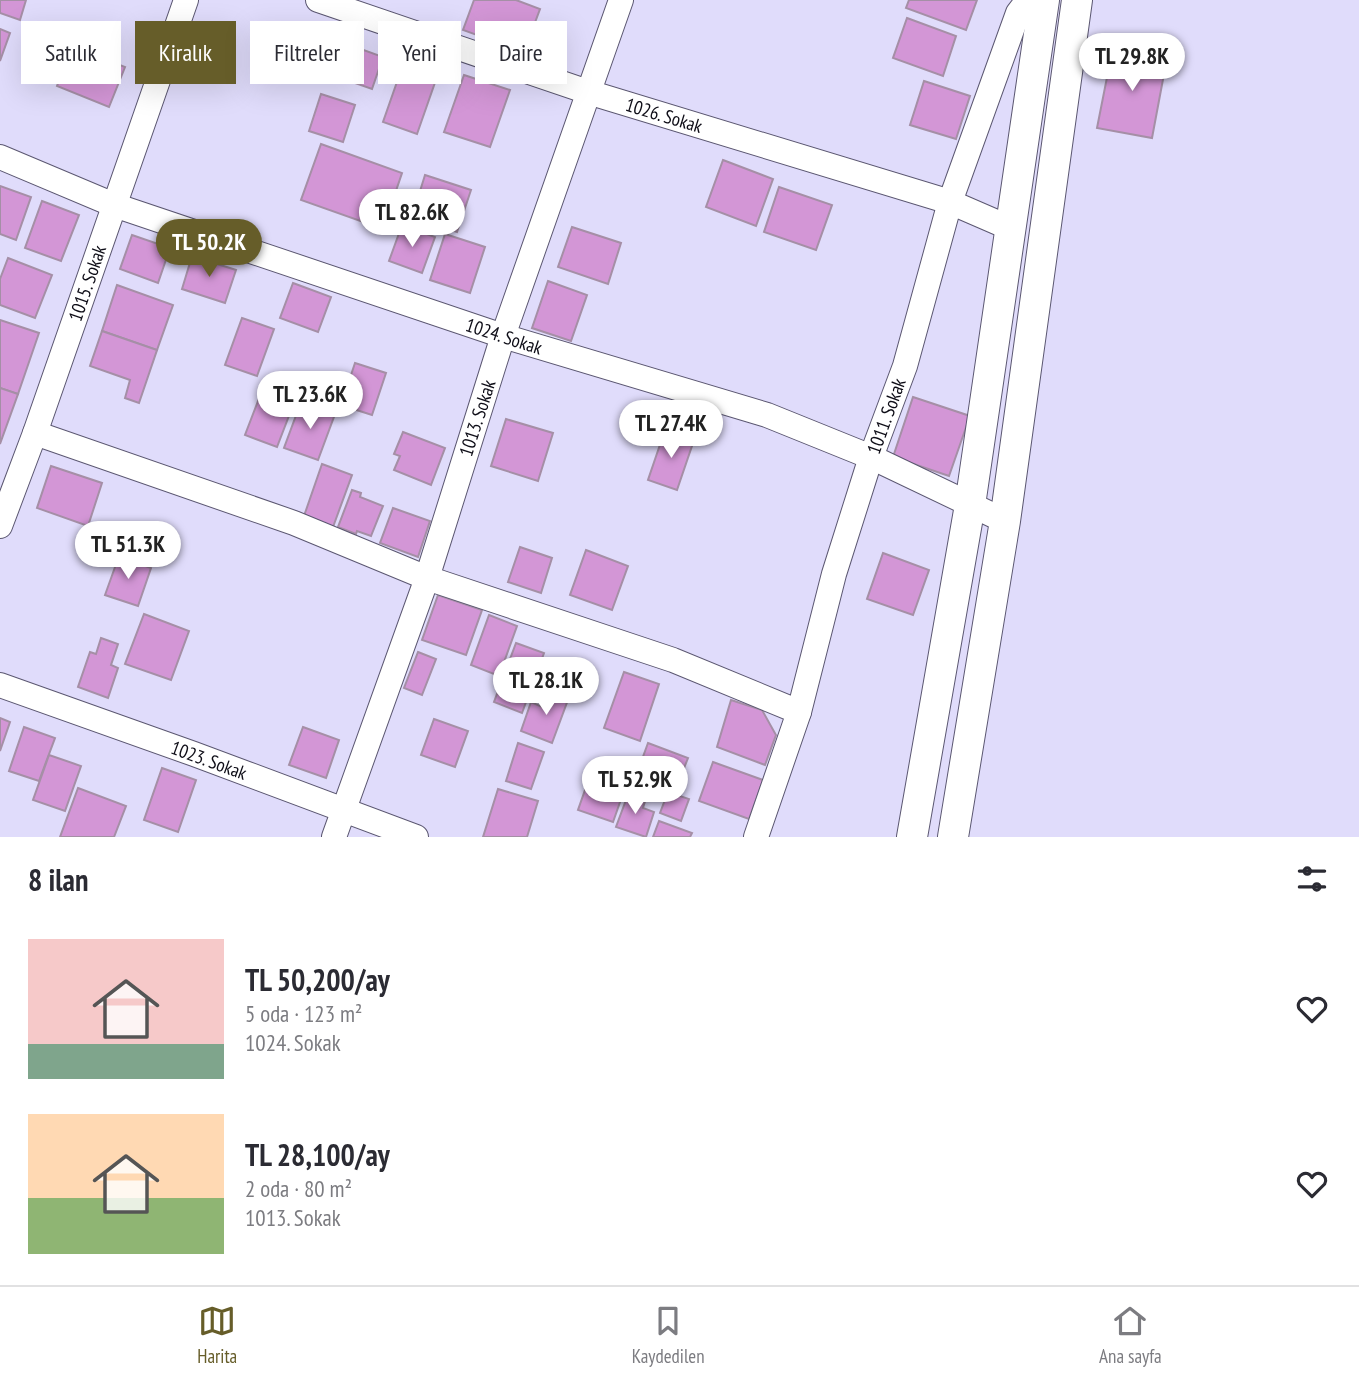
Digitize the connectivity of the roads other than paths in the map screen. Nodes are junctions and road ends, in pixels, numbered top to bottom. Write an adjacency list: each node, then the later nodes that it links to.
1 (186, 0): 10 (street, 1015. Sokak)
2 (318, 0): 7 (street, 1026. Sokak)
3 (621, 0): 7 (street, 1013. Sokak)
4 (1028, 0): 9 (street, 1011. Sokak)
5 (1044, 0): 11 (street)
6 (1077, 0): 16 (street)
7 (588, 92): 9 (street, 1026. Sokak); 12 (street, 1013. Sokak)
8 (0, 157): 10 (street, 1024. Sokak)
9 (950, 202): 11 (street, 1026. Sokak); 14 (street, 1011. Sokak)
10 (114, 205): 12 (street, 1024. Sokak); 13 (street, 1015. Sokak)
11 (1010, 228): 15 (street)
12 (503, 336): 14 (street, 1024. Sokak); 18 (street, 1013. Sokak)
13 (35, 433): 17 (street, 1015. Sokak); 18 (street)
14 (871, 457): 15 (street, 1024. Sokak); 20 (street, 1011. Sokak)
15 (970, 505): 16 (street, 1024. Sokak); 25 (street)
16 (1005, 521): 26 (street)
17 (0, 526)
18 (427, 578): 20 (street); 21 (street, 1013. Sokak)
19 (0, 685): 21 (street, 1023. Sokak)
20 (799, 712): 24 (street, 1011. Sokak)
21 (344, 810): 22 (street, 1013. Sokak); 23 (street, 1023. Sokak)
22 (334, 837)
23 (416, 837)
24 (756, 837)
25 (912, 837)
26 (953, 837)

